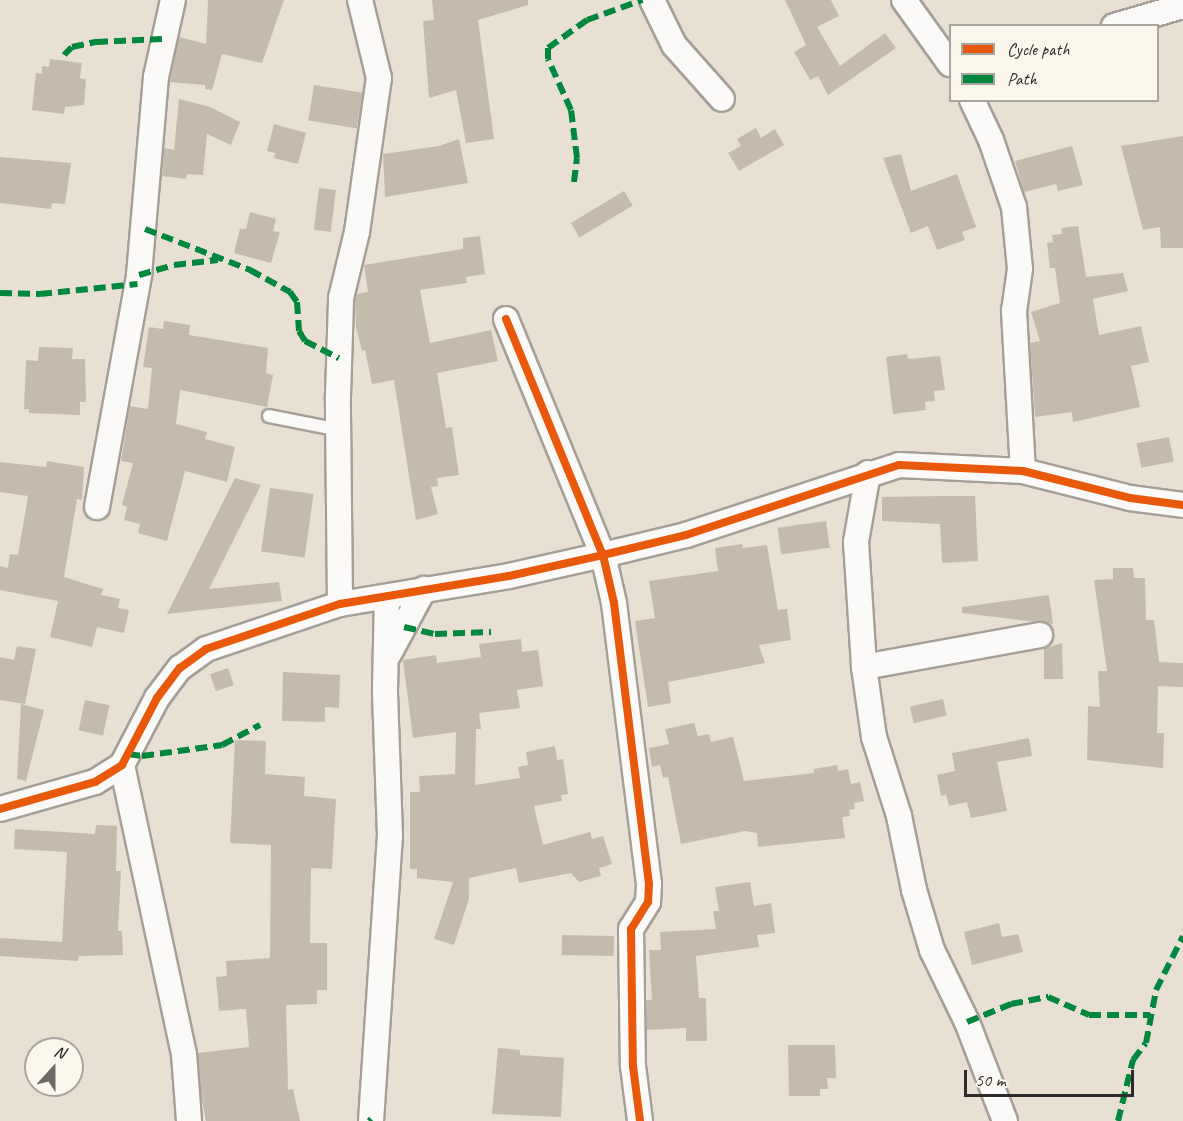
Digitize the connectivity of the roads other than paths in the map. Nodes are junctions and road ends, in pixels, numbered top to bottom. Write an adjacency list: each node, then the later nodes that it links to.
1 (173, 0): 16 (street)
2 (360, 0): 12 (street)
3 (652, 0): 8 (street)
4 (904, 0): 7 (street)
5 (1183, 6): 6 (street)
6 (1121, 24)
7 (949, 61)
8 (722, 99)
9 (973, 102): 13 (street)
10 (506, 319): 17 (street)
11 (269, 416): 12 (lane)
12 (340, 430): 20 (street)
13 (1023, 471): 14 (street); 15 (street)
14 (868, 473): 17 (street); 23 (street)
15 (1183, 505)
16 (97, 507)
17 (603, 555): 18 (street); 28 (street)
18 (424, 590): 19 (street); 22 (street)
19 (387, 597): 20 (street); 22 (street)
20 (340, 604): 24 (street)
21 (1040, 635): 23 (street)
22 (386, 659): 27 (street)
23 (864, 668): 29 (street)
24 (122, 765): 25 (street); 26 (street)
25 (0, 809)
26 (189, 1121)
27 (371, 1121)
28 (640, 1121)
29 (1005, 1121)

